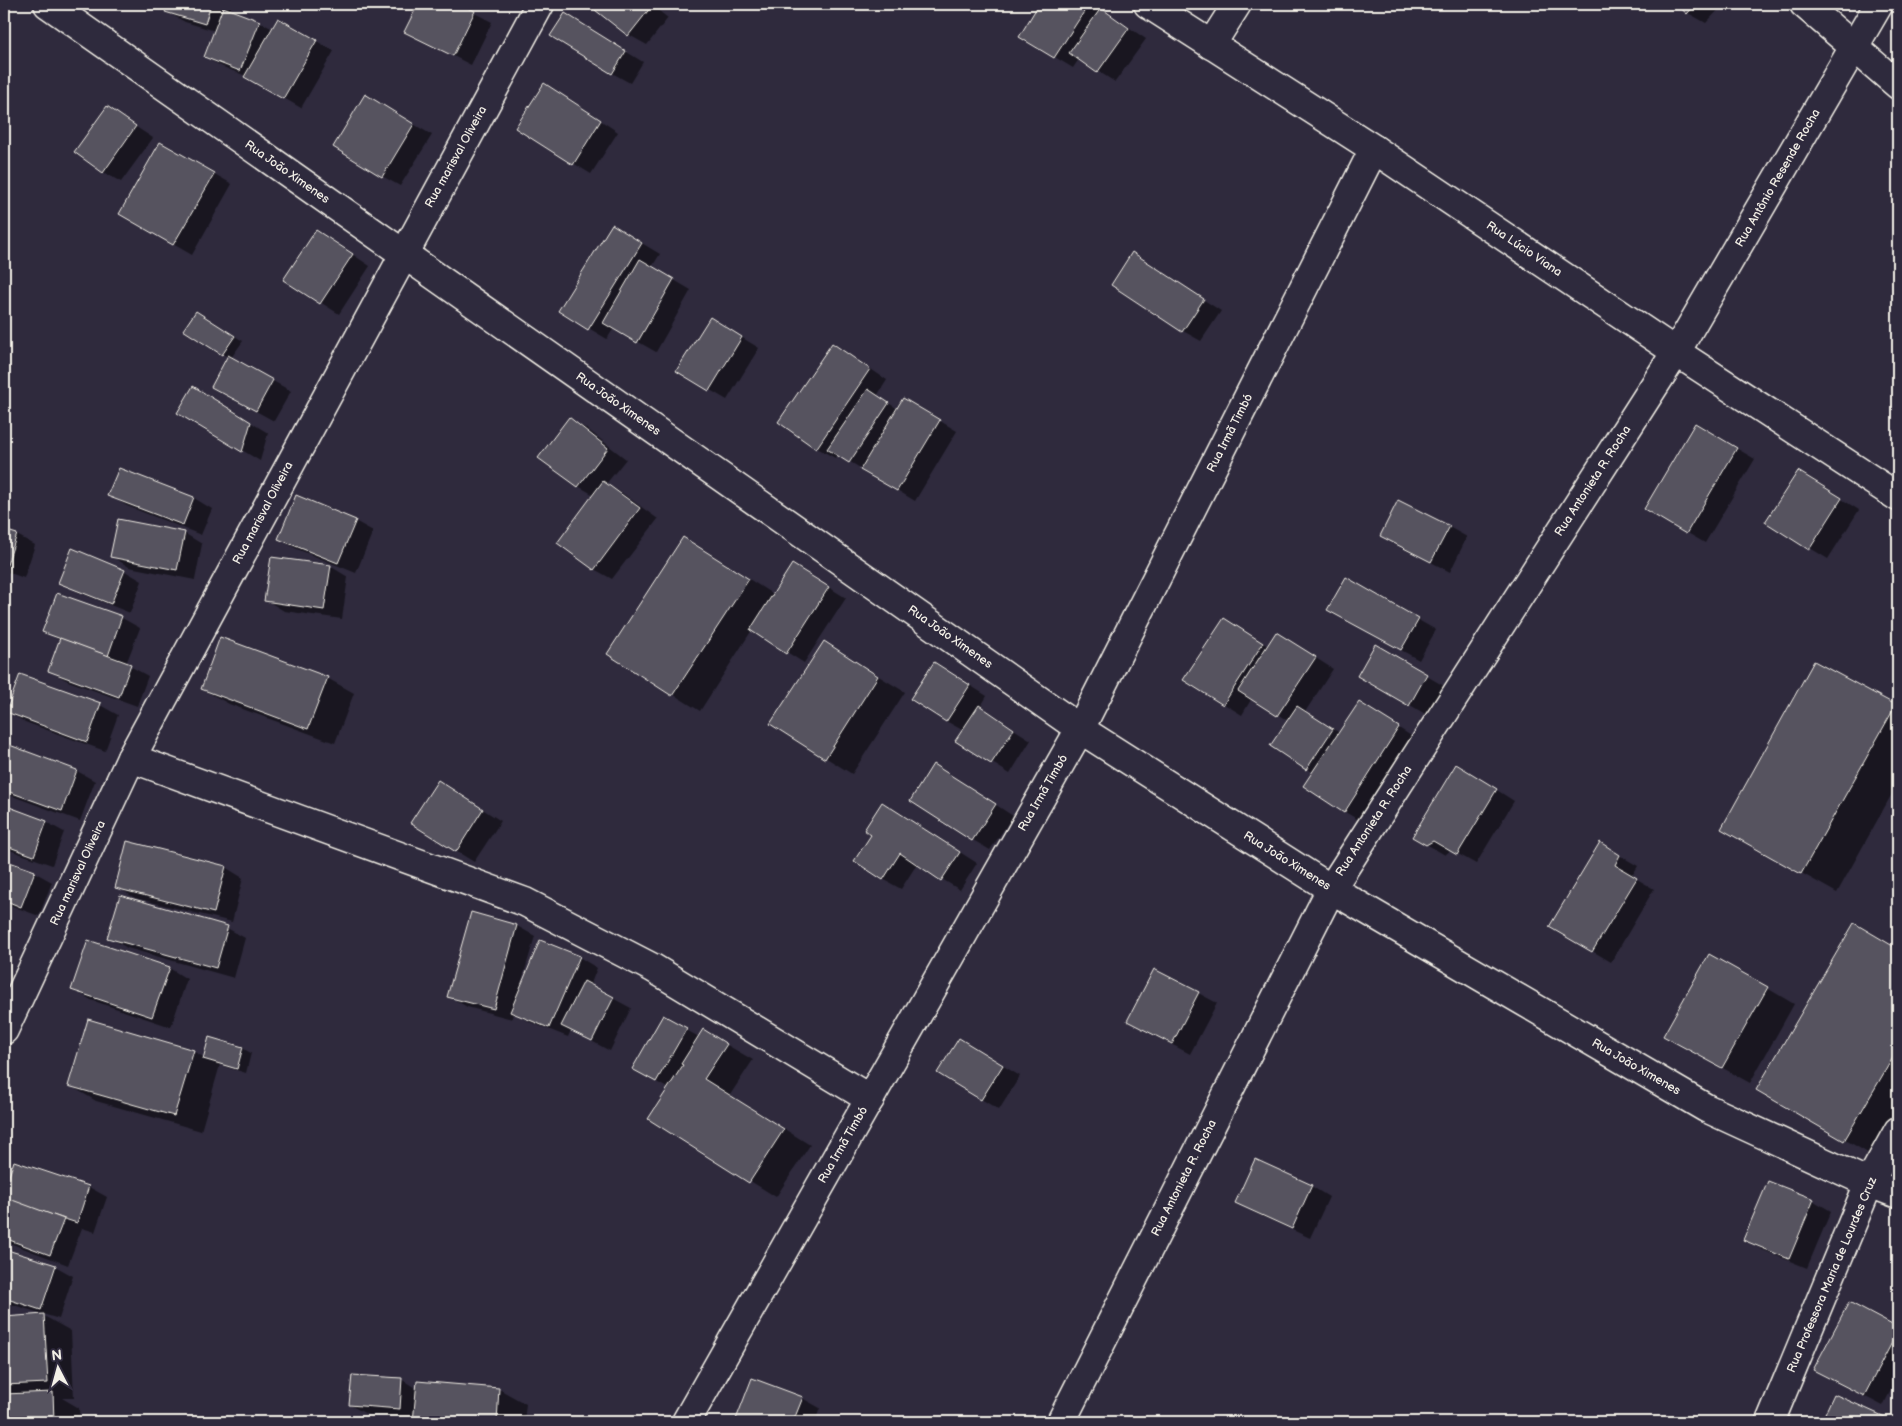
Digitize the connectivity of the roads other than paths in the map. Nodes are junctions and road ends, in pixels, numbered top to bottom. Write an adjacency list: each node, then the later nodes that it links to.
1 (48, 4): 11 (street, Rua João Ximenes)
2 (540, 4): 11 (street, Rua marisval Oliveira)
3 (1148, 4): 7 (street, Rua Lúcio Viana)
4 (1237, 4): 7 (street)
5 (1804, 4): 8 (street)
6 (1879, 4): 8 (street, Rua Antônio Resende Rocha)
7 (1210, 45): 10 (street, Rua Lúcio Viana)
8 (1854, 48): 9 (street); 12 (street, Rua Antônio Resende Rocha)
9 (1898, 85)
10 (1374, 149): 12 (street, Rua Lúcio Viana); 14 (street, Rua Irmã Timbó)
11 (403, 253): 14 (street, Rua João Ximenes); 15 (street, Rua marisval Oliveira)
12 (1676, 352): 13 (street, Rua Lúcio Viana); 16 (street, Rua Antonieta R. Rocha)
13 (1898, 497)
14 (1080, 729): 16 (street, Rua João Ximenes); 18 (street, Rua Irmã Timbó)
15 (131, 758): 17 (street, Rua marisval Oliveira); 18 (street)
16 (1331, 889): 20 (street, Rua João Ximenes); 23 (street, Rua Antonieta R. Rocha)
17 (4, 1030)
18 (870, 1099): 22 (street, Rua Irmã Timbó)
19 (1898, 1131): 20 (street, Rua Professora Maria de Lourdes Cruz)
20 (1869, 1183): 21 (street, Rua João Ximenes); 24 (street, Rua Professora Maria de Lourdes Cruz)
21 (1898, 1194)
22 (686, 1422)
23 (1061, 1422)
24 (1770, 1422)

